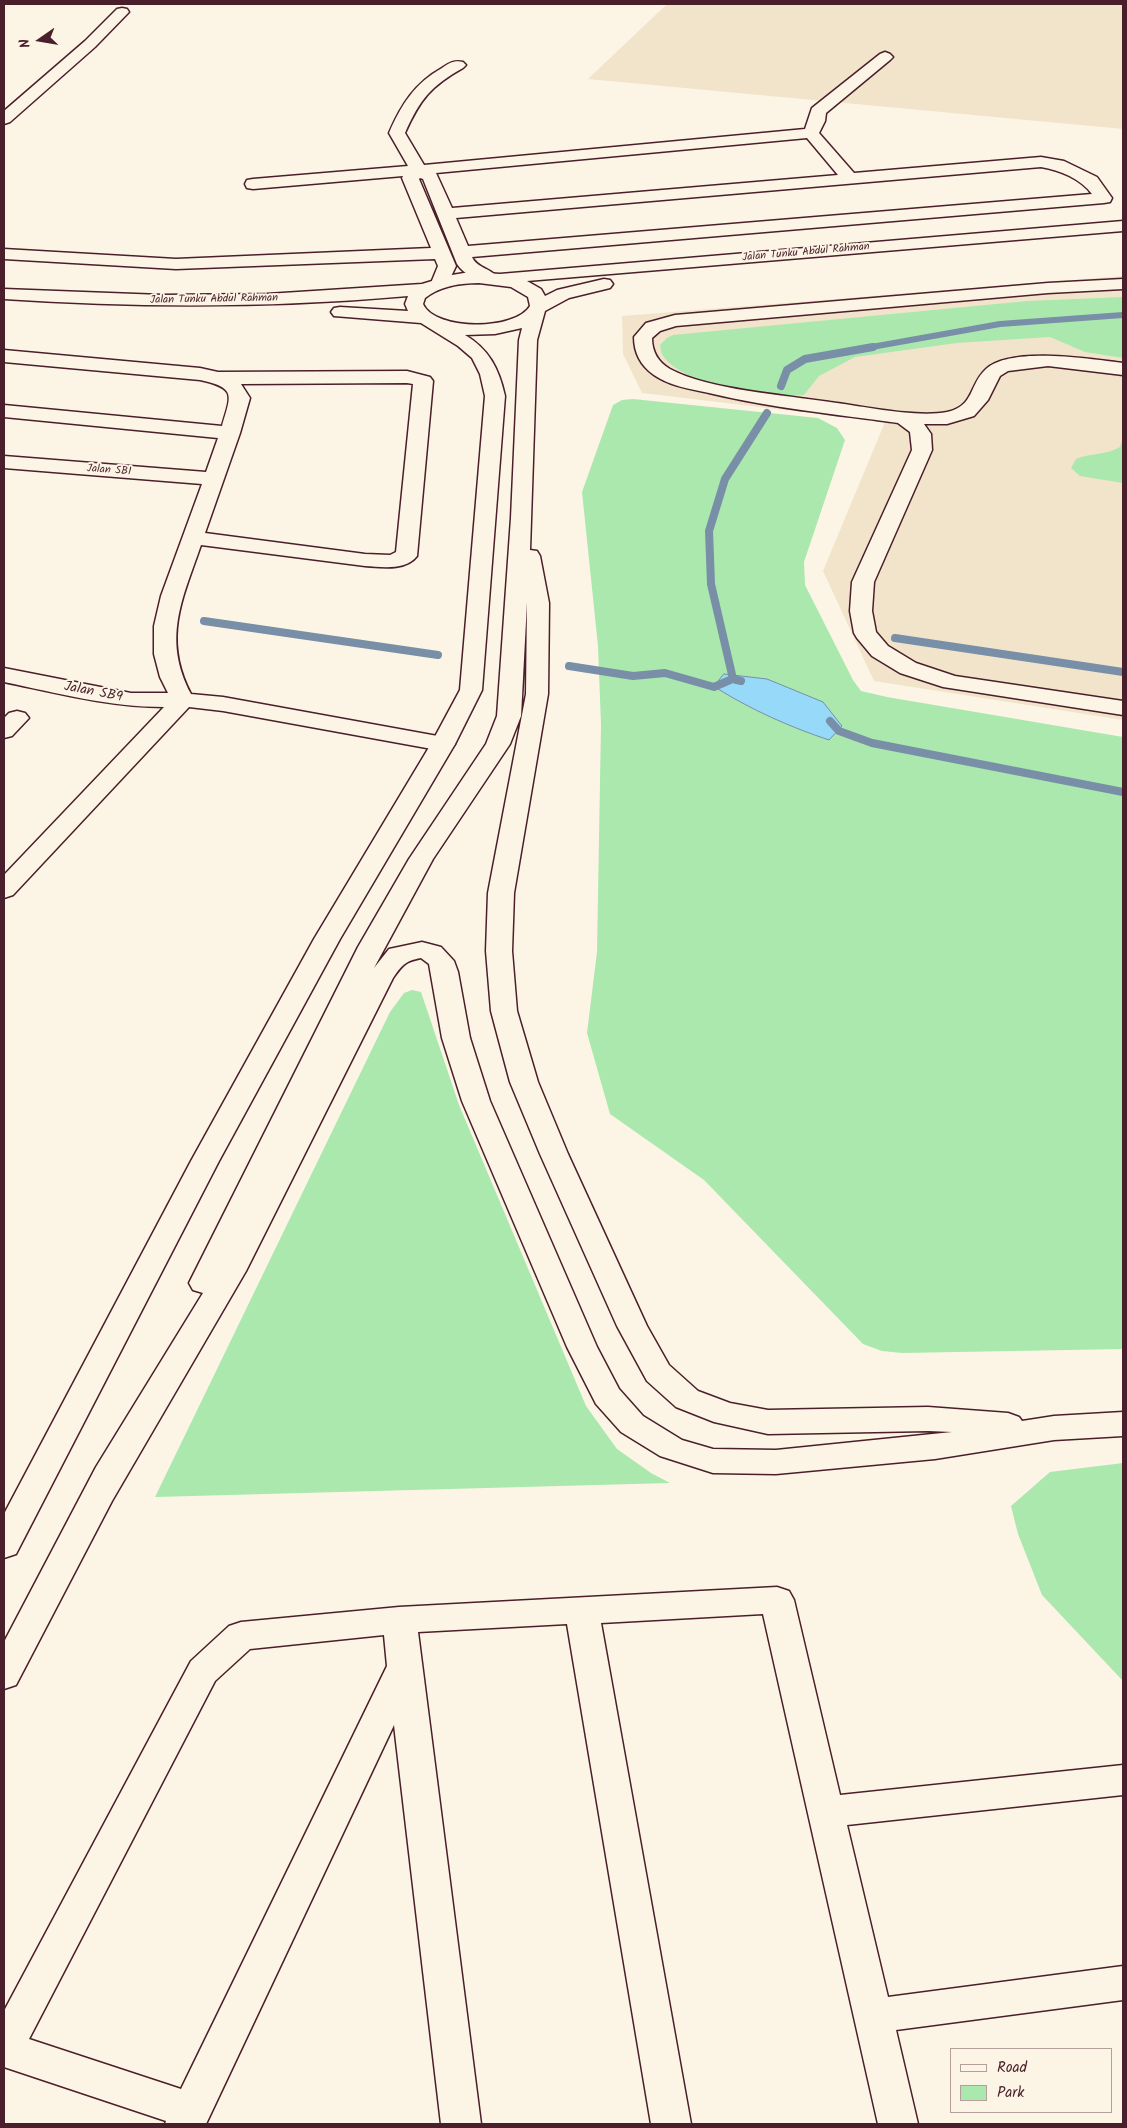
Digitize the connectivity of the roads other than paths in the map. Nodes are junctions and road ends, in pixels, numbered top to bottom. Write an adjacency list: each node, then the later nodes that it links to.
1 (122, 12): 4 (main road)
2 (885, 57): 5 (main road)
3 (458, 65): 6 (main road)
4 (4, 119)
5 (811, 133): 6 (main road); 7 (main road)
6 (419, 170): 8 (main road); 9 (main road); 13 (main road)
7 (850, 179): 9 (main road); 12 (main road)
8 (253, 184)
9 (447, 214): 12 (main road)
10 (1123, 226): 15 (main road, Jalan Tunku Abdul Rahman)
11 (1123, 239): 20 (main road, Jalan Tunku Abdul Rahman)
12 (462, 252): 15 (main road)
13 (442, 253): 14 (main road); 17 (main road)
14 (4, 254)
15 (488, 277): 17 (main road, Jalan Tunku Abdul Rahman); 20 (main road)
16 (1123, 284): 26 (main road)
17 (433, 286): 18 (main road, Jalan Tunku Abdul Rahman); 21 (main road)
18 (4, 294)
19 (4, 307): 21 (main road, Jalan Tunku Abdul Rahman)
20 (537, 311): 21 (main road, Jalan Tunku Abdul Rahman); 30 (main road)
21 (430, 321): 35 (main road)
22 (5, 357): 24 (main road)
23 (1123, 369): 26 (main road)
24 (218, 378): 27 (main road); 31 (main road)
25 (4, 411): 27 (main road)
26 (903, 418): 34 (main road)
27 (230, 433): 29 (main road)
28 (4, 462): 29 (main road, Jalan SB1)
29 (214, 479): 31 (main road)
30 (521, 518): 38 (main road); 39 (main road)
31 (193, 538): 33 (main road)
32 (4, 675): 33 (main road, Jalan SB9)
33 (183, 700): 35 (main road, Jalan SB9); 36 (main road)
34 (1123, 708)
35 (443, 744): 40 (main road)
36 (4, 890)
37 (1123, 1424): 38 (main road)
38 (1054, 1428): 39 (main road)
39 (100, 1492): 44 (main road)
40 (9, 1527)
41 (582, 1610): 42 (main road); 46 (main road); 52 (main road)
42 (399, 1620): 43 (main road); 49 (main road)
43 (405, 1665): 50 (main road); 51 (main road)
44 (4, 1675)
45 (1123, 1780): 46 (main road)
46 (826, 1812): 48 (main road)
47 (1123, 1983): 48 (main road)
48 (872, 2016): 53 (main road)
49 (4, 2049): 50 (main road)
50 (188, 2118)
51 (461, 2124)
52 (671, 2124)
53 (898, 2124)

